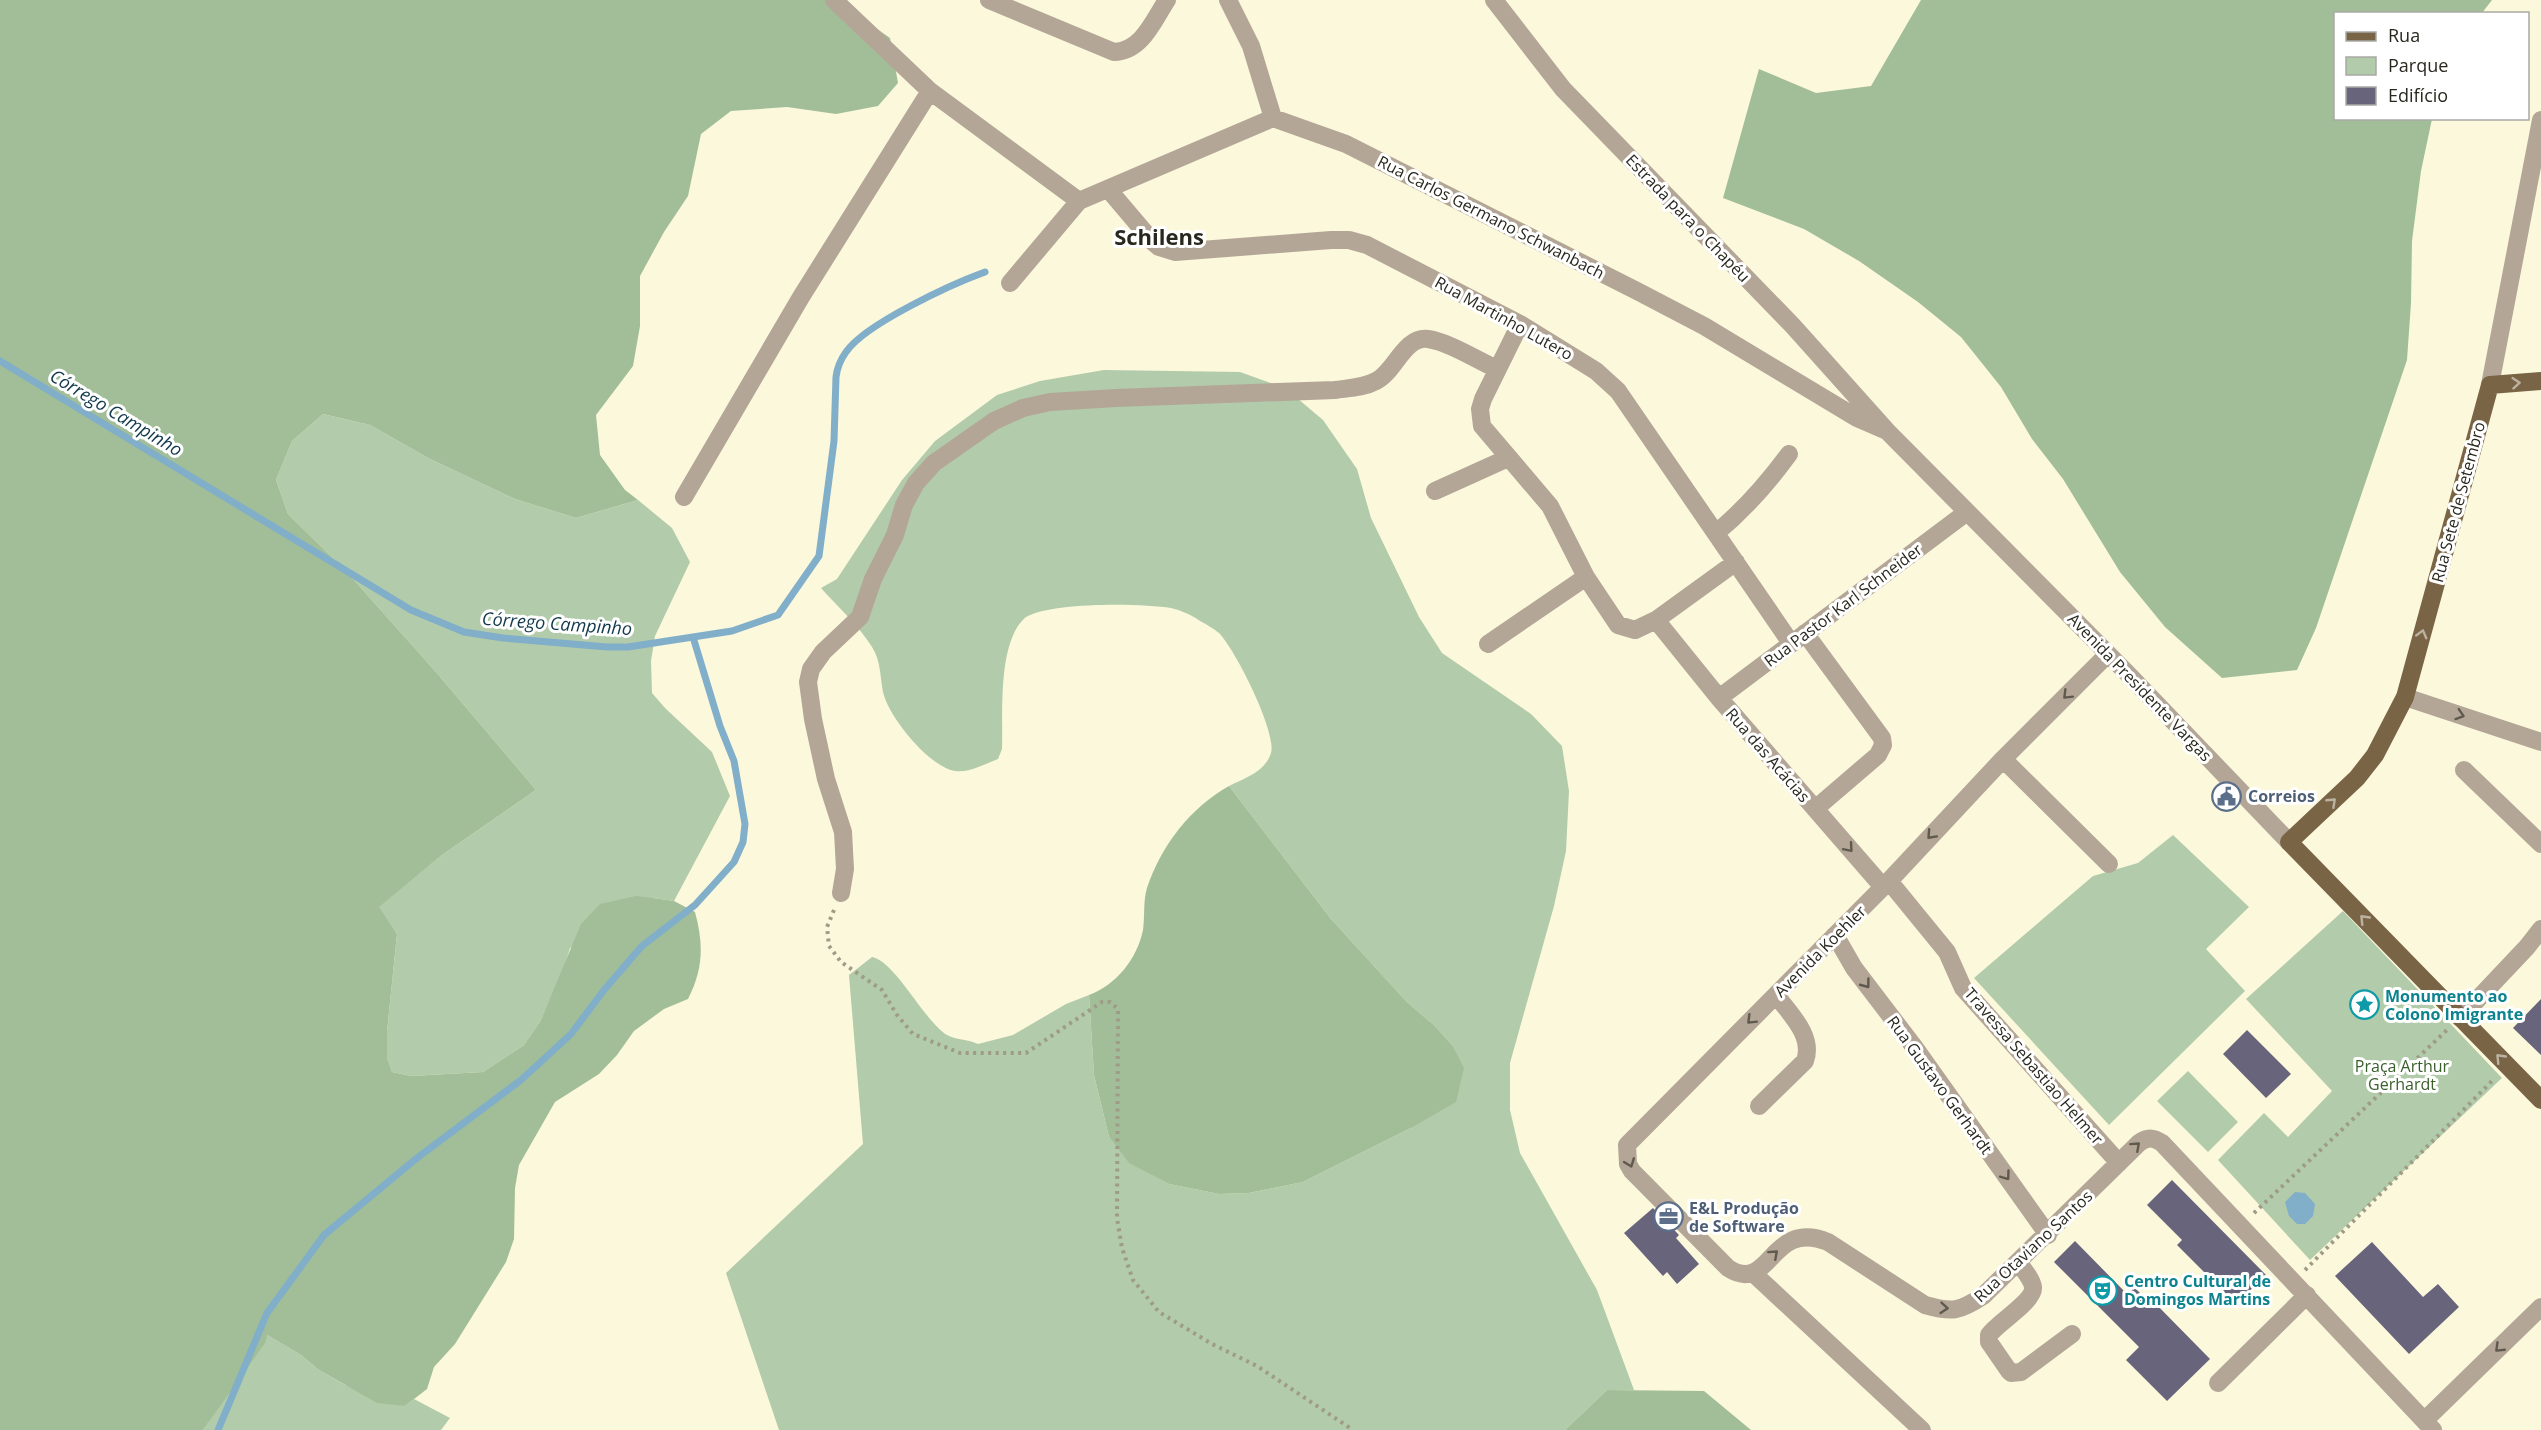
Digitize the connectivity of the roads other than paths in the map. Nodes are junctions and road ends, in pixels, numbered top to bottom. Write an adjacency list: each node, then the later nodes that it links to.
1 (834, 0): 6 (street)
2 (989, 0): 3 (street)
3 (1167, 0)
4 (1228, 0): 7 (street)
5 (1494, 0): 16 (street, Estrada para o Chapéu)
6 (930, 91): 10 (street); 20 (street)
7 (1273, 118): 9 (street); 16 (street, Rua Carlos Germano Schwanbach)
8 (2541, 120): 15 (street, Rua Sete de Setembro)
9 (1108, 189): 10 (street); 12 (street, Rua Martinho Lutero)
10 (1079, 201): 11 (street)
11 (1010, 283)
12 (1520, 324): 13 (street); 22 (street, Rua Martinho Lutero)
13 (1497, 369): 18 (street); 39 (street)
14 (2541, 381): 15 (main road, one-way to 14)
15 (2490, 385): 29 (main road, Rua Sete de Setembro, one-way to 15)
16 (1887, 432): 21 (street, Avenida Presidente Vargas)
17 (1789, 454): 22 (street)
18 (1508, 458): 19 (street); 24 (street)
19 (1435, 491)
20 (684, 498)
21 (1967, 512): 26 (street, Rua Pastor Karl Schneider); 28 (street, Avenida Presidente Vargas)
22 (1716, 533): 23 (street, Rua Martinho Lutero)
23 (1736, 562): 25 (street); 26 (street, Rua Martinho Lutero)
24 (1586, 577): 25 (street); 27 (street)
25 (1656, 620): 30 (street, Rua das Acácias)
26 (1798, 638): 30 (street, Rua Pastor Karl Schneider); 34 (street, Rua Martinho Lutero)
27 (1488, 644)
28 (2108, 654): 32 (street, Avenida Koehler, one-way to 32); 35 (street, Avenida Presidente Vargas)
29 (2405, 697): 31 (street, one-way to 31); 35 (main road, Rua Sete de Setembro, one-way to 29)
30 (1719, 698): 34 (street, Rua das Acácias)
31 (2541, 742)
32 (2003, 759): 37 (street); 38 (street, Avenida Koehler, one-way to 38)
33 (2464, 770): 36 (street)
34 (1815, 809): 38 (street, Rua das Acácias, one-way to 38)
35 (2289, 843): 43 (main road, Avenida Presidente Vargas, one-way to 35)
36 (2541, 844)
37 (2109, 864)
38 (1886, 884): 41 (street, Avenida Koehler); 46 (street, Travessa Sebastiao Helmer)
39 (842, 893)
40 (2541, 929): 43 (street)
41 (1835, 935): 42 (street, Avenida Koehler); 47 (street, Rua Gustavo Gerhardt, one-way to 47)
42 (1776, 995): 45 (street); 49 (street, Avenida Koehler, one-way to 49)
43 (2460, 1018): 44 (main road, Avenida Presidente Vargas, one-way to 43)
44 (2541, 1100)
45 (1759, 1107)
46 (2119, 1163): 47 (street, Rua Otaviano Santos); 50 (street, Rua Otaviano Santos, one-way to 50)
47 (2048, 1234): 48 (street, Rua Otaviano Santos)
48 (2018, 1262): 49 (street, Rua Otaviano Santos, one-way to 48); 52 (street)
49 (1754, 1274): 55 (street)
50 (2307, 1294): 53 (street); 54 (street)
51 (2541, 1307): 54 (street, one-way to 54)
52 (2072, 1334)
53 (2218, 1383)
54 (2429, 1425)
55 (1922, 1430)

